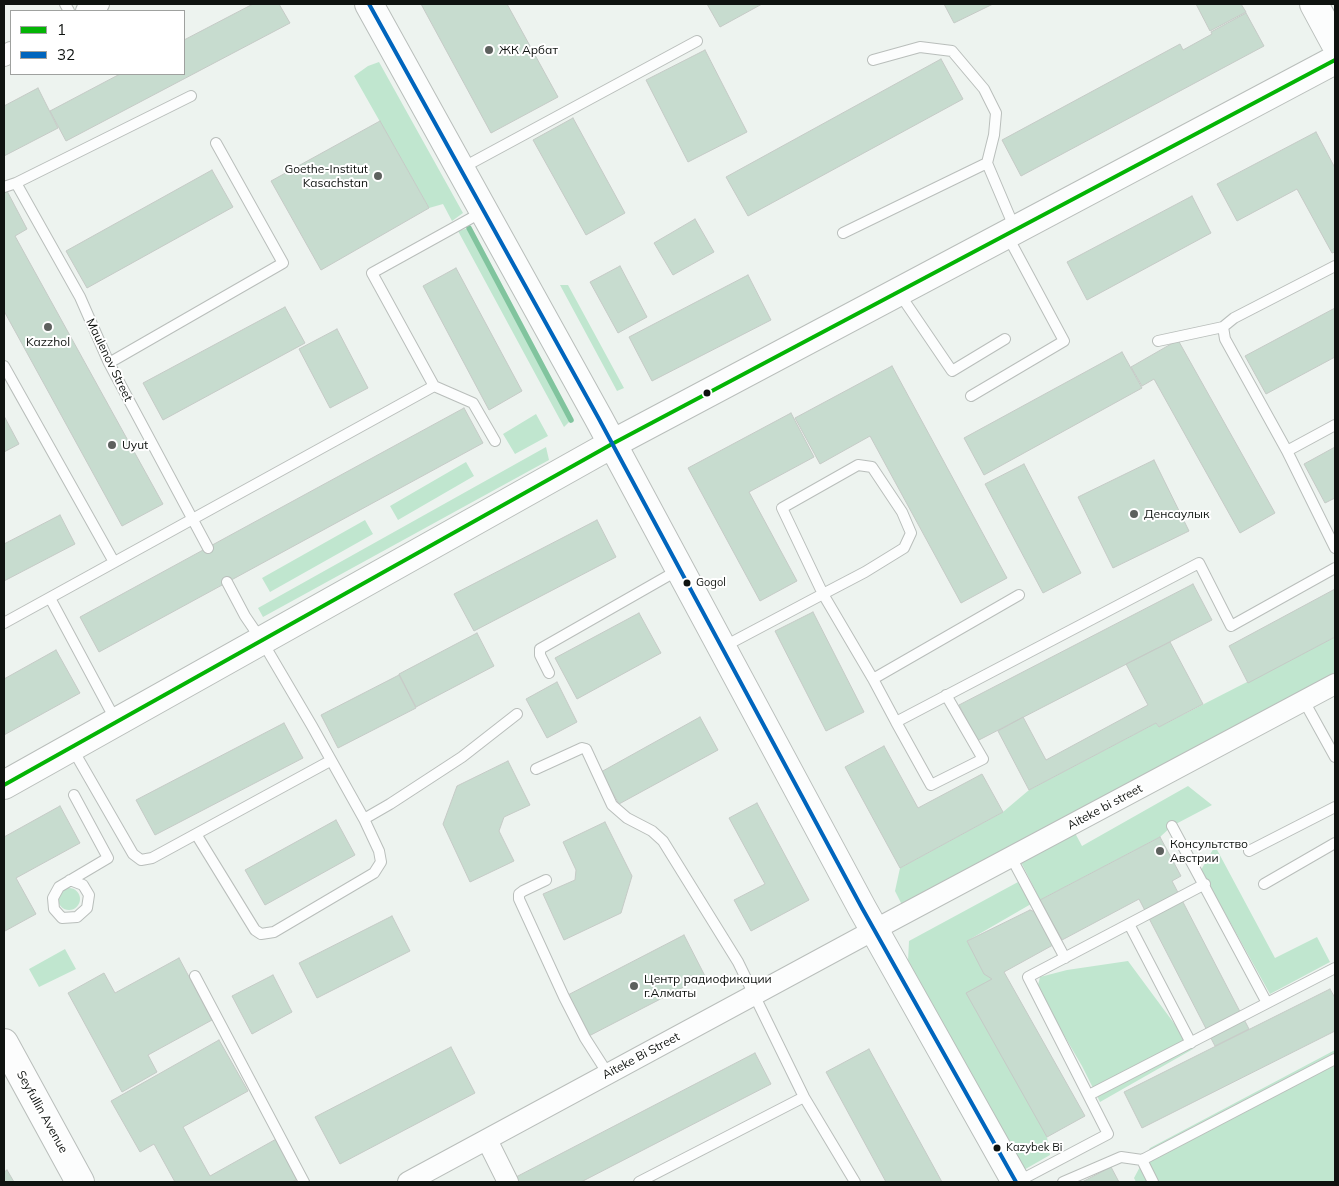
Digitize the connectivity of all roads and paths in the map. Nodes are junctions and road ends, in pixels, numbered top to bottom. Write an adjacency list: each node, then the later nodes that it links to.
1 (99, 4): 4 (street)
2 (369, 4): 12 (main road)
3 (1314, 4): 6 (main road)
4 (88, 10)
5 (698, 41): 12 (lane)
6 (1335, 43)
7 (873, 60): 11 (lane)
8 (1335, 60): 16 (main road)
9 (191, 96): 13 (lane)
10 (216, 143): 23 (lane)
11 (988, 163): 16 (lane); 17 (lane)
12 (461, 168): 15 (main road)
13 (16, 183): 14 (lane); 23 (lane, Maulenov Street)
14 (4, 187)
15 (484, 211): 25 (lane); 29 (main road)
16 (1011, 232): 19 (main road); 26 (lane)
17 (843, 233)
18 (1335, 266): 20 (lane)
19 (898, 292): 21 (lane); 29 (main road)
20 (1223, 327): 22 (lane); 30 (lane)
21 (1005, 339)
22 (1158, 341)
23 (109, 363): 31 (lane, Maulenov Street)
24 (4, 366): 34 (lane)
25 (434, 386): 28 (lane); 31 (lane)
26 (971, 396)
27 (1335, 425): 30 (lane)
28 (495, 440)
29 (612, 444): 35 (main road); 42 (main road)
30 (1287, 450): 33 (lane)
31 (193, 520): 32 (lane, Maulenov Street); 34 (lane)
32 (208, 548)
33 (1335, 548)
34 (114, 562): 40 (lane)
35 (680, 568): 43 (main road); 44 (lane)
36 (1335, 568): 47 (lane)
37 (227, 582): 42 (lane)
38 (823, 594): 38 (lane); 43 (lane); 45 (lane)
39 (1019, 595): 45 (lane)
40 (50, 598): 41 (lane); 50 (lane)
41 (4, 623)
42 (262, 641): 50 (main road); 54 (lane)
43 (723, 647): 70 (main road)
44 (549, 673)
45 (873, 679): 51 (lane)
46 (1335, 684): 48 (street, Aiteke bi street)
47 (946, 695): 51 (lane); 51 (lane)
48 (1304, 700): 53 (lane); 64 (street, Aiteke bi street)
49 (517, 714): 59 (lane)
50 (117, 721): 52 (main road)
51 (896, 722)
52 (72, 747): 56 (main road); 61 (lane)
53 (1335, 757)
54 (330, 761): 59 (lane); 61 (lane)
55 (536, 769): 74 (lane)
56 (4, 785)
57 (74, 795): 65 (lane)
58 (1335, 807): 63 (lane)
59 (364, 819): 61 (lane)
60 (1172, 826): 67 (lane)
61 (196, 834)
62 (1335, 843): 68 (lane)
63 (1249, 851)
64 (1011, 857): 70 (street, Aiteke bi street); 71 (lane)
65 (70, 880)
66 (546, 880): 79 (lane)
67 (1205, 884): 69 (lane); 75 (lane)
68 (1264, 884)
69 (1129, 924): 71 (lane); 77 (lane)
70 (874, 930): 74 (street, Aiteke Bi Street); 90 (main road)
71 (1065, 958): 80 (lane)
72 (1335, 968): 75 (lane)
73 (195, 976): 85 (lane)
74 (754, 996): 79 (street, Aiteke Bi Street); 81 (lane)
75 (1266, 1003): 77 (lane)
76 (4, 1043): 84 (main road, Seyfullin Avenue)
77 (1191, 1043): 80 (lane)
78 (1335, 1059): 83 (lane)
79 (608, 1074): 82 (street, Aiteke Bi Street)
80 (1089, 1095): 90 (lane)
81 (804, 1097): 88 (lane); 89 (lane)
82 (487, 1140): 86 (street, Aiteke Bi Street); 87 (street)
83 (1142, 1160): 91 (lane); 92 (lane)
84 (80, 1182)
85 (304, 1182)
86 (408, 1182)
87 (508, 1182)
88 (639, 1182)
89 (855, 1182)
90 (1016, 1182)
91 (1063, 1182)
92 (1153, 1182)

